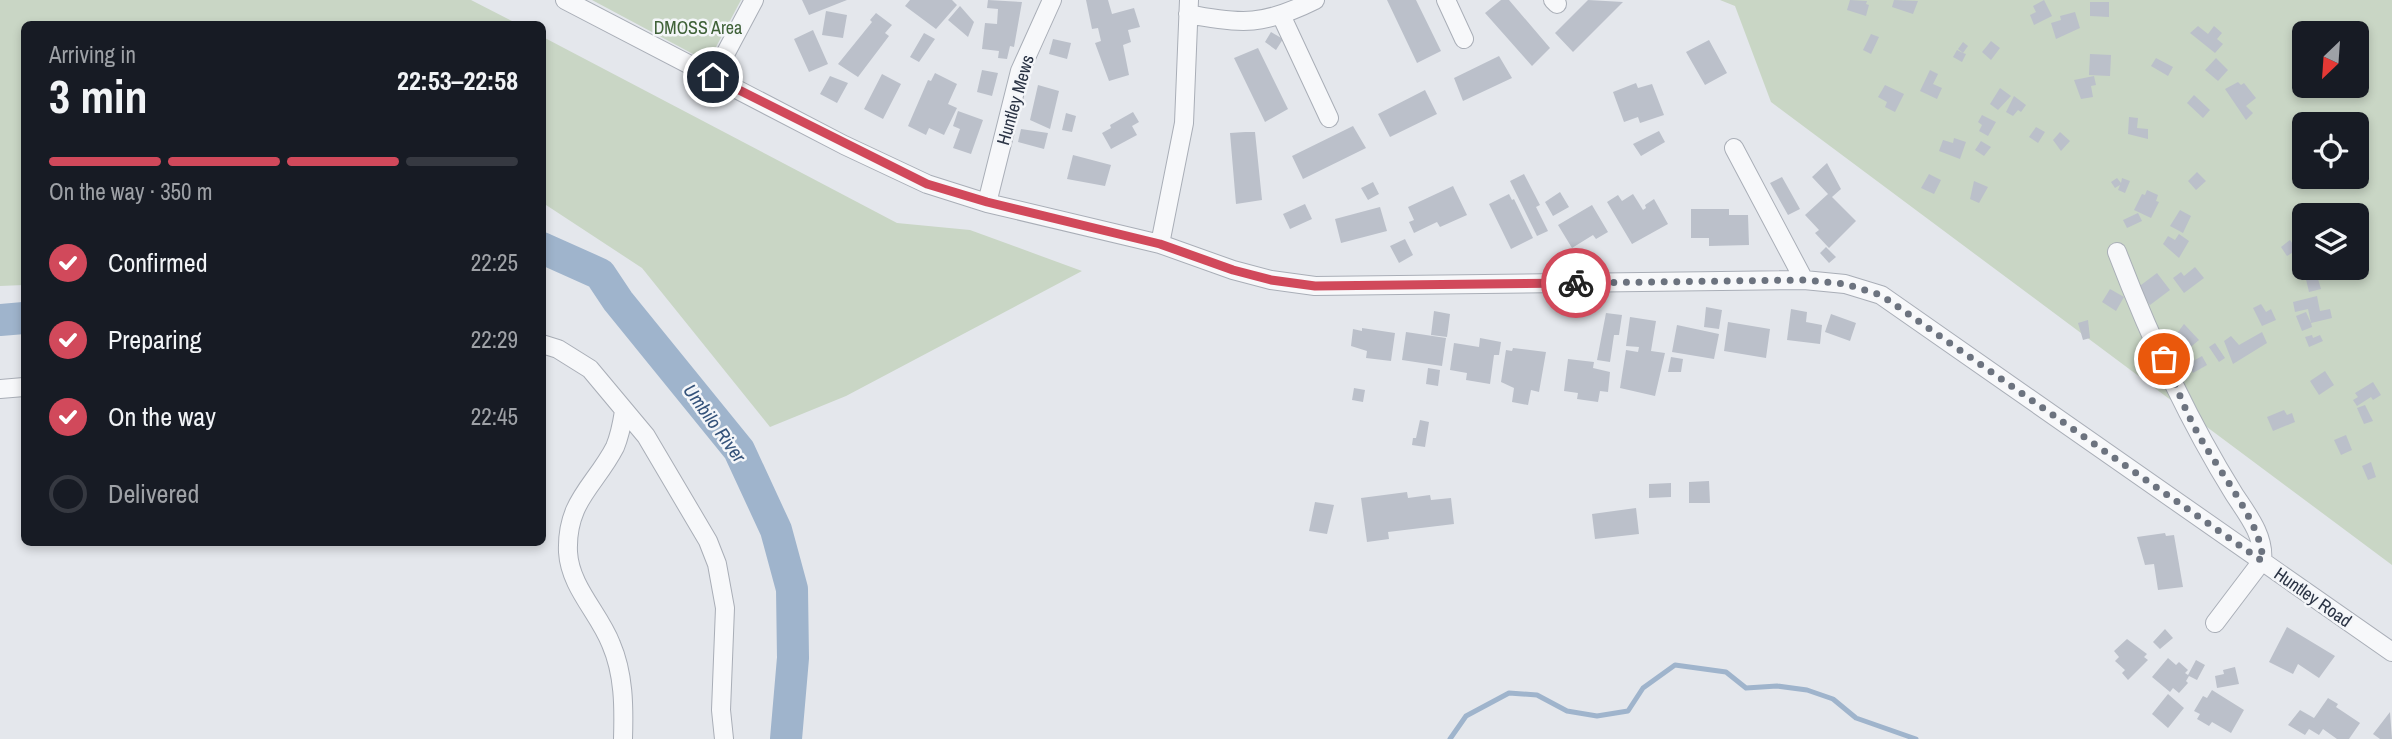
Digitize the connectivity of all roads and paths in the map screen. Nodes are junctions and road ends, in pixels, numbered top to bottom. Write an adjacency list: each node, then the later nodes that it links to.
1 (565, 0): 9 (street, Huntley Road)
2 (754, 0): 9 (street)
3 (1052, 0): 12 (street, Huntley Mews)
4 (1315, 0): 7 (street)
5 (1446, 0): 8 (street)
6 (1189, 7): 7 (street); 13 (street)
7 (1281, 15): 10 (street)
8 (1465, 39)
9 (713, 77): 12 (street, Huntley Road)
10 (1329, 118)
11 (1734, 148): 15 (street)
12 (987, 202): 13 (street, Huntley Road)
13 (1160, 244): 15 (street, Huntley Road)
14 (2117, 252): 20 (street)
15 (1804, 280): 20 (street, Huntley Road)
16 (546, 345): 19 (street)
17 (21, 387): 18 (street)
18 (0, 389)
19 (624, 411): 23 (street); 24 (street)
20 (2262, 561): 21 (street); 22 (street, Huntley Road)
21 (2215, 623)
22 (2392, 652)
23 (623, 739)
24 (724, 739)

